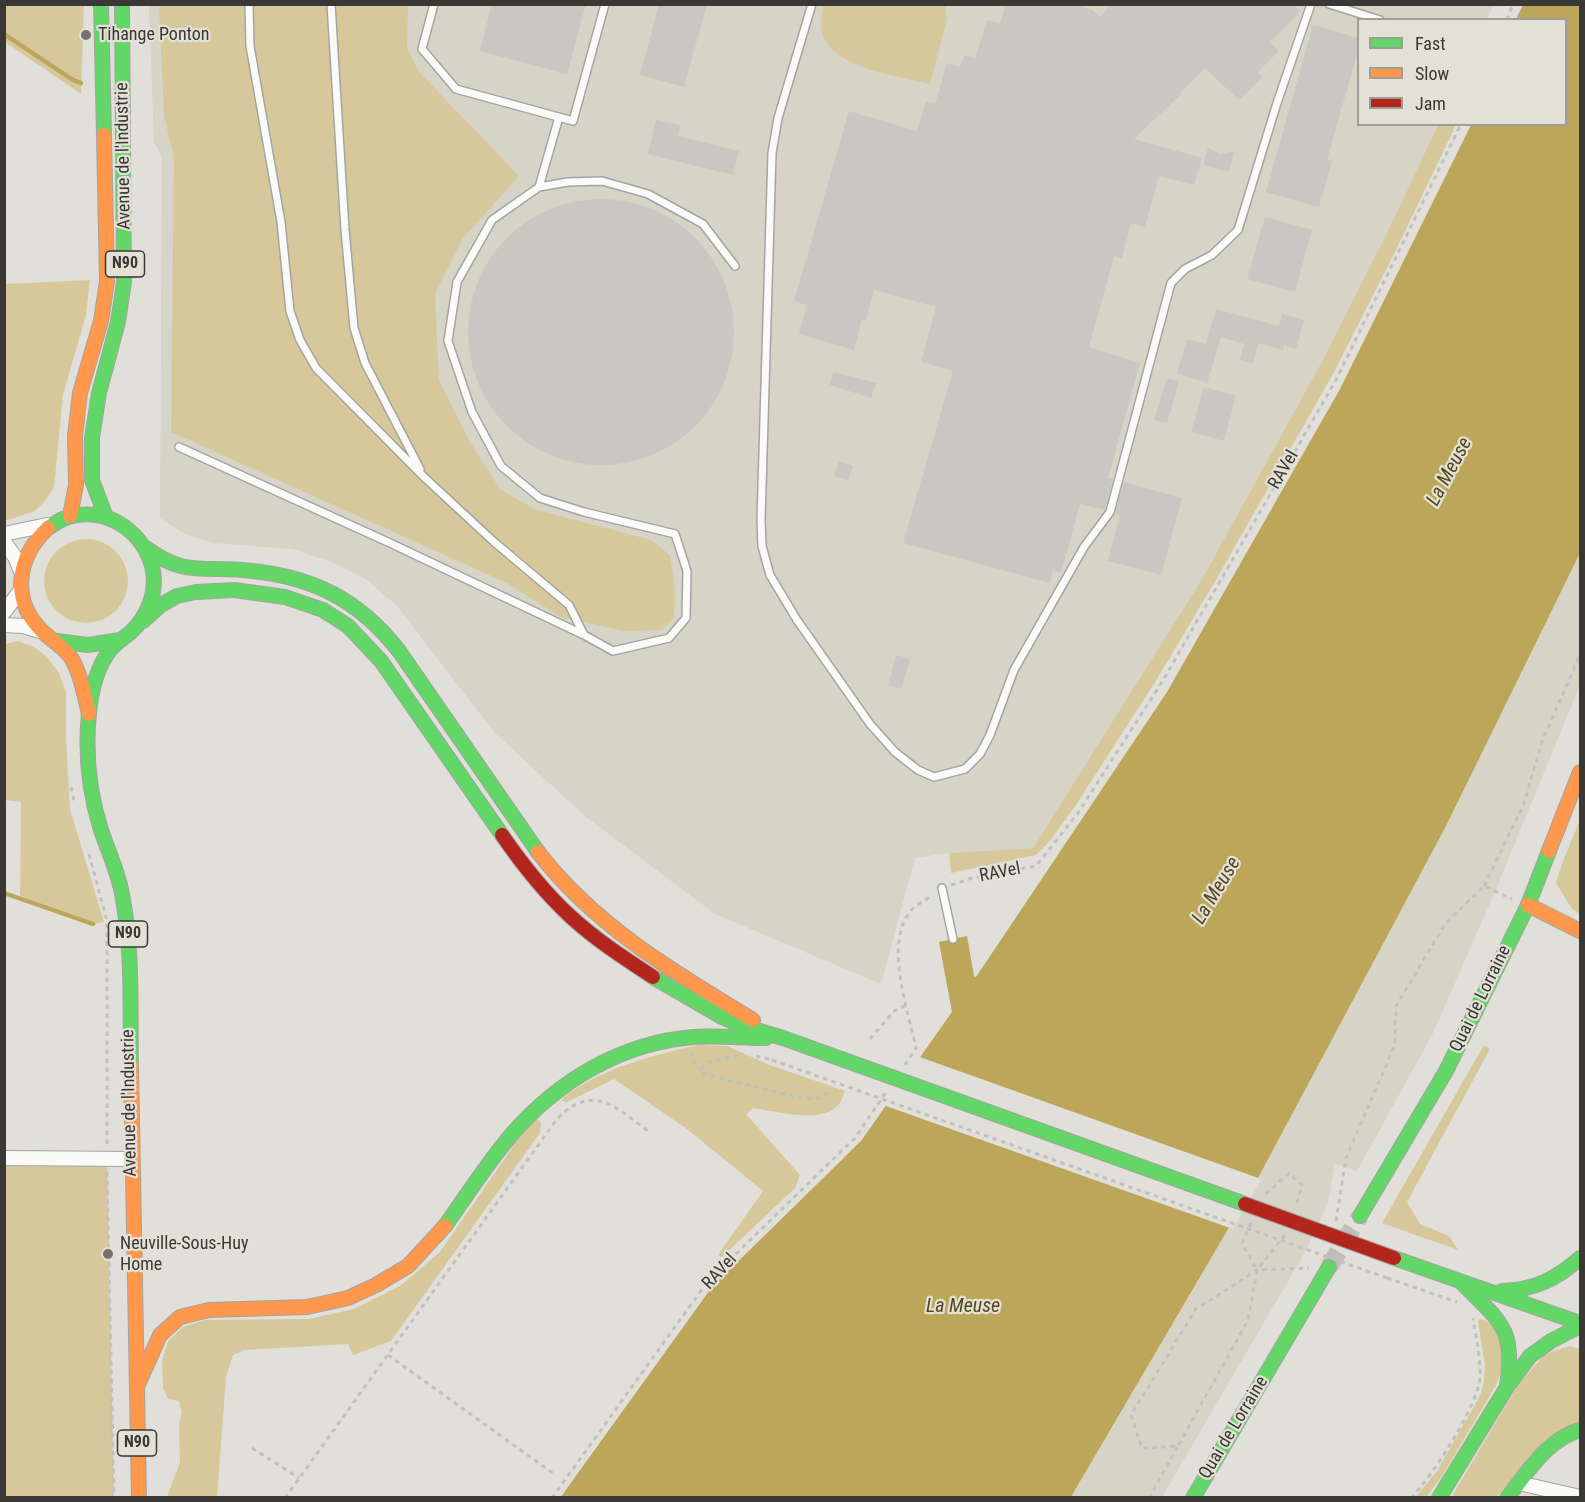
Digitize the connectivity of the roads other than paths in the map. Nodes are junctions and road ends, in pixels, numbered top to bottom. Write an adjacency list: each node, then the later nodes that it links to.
1 (101, 4): 16 (main road, Avenue de l'Industrie / N90)
2 (122, 4): 17 (main road, Avenue de l'Industrie / N90)
3 (249, 4): 15 (lane)
4 (331, 4): 15 (lane)
5 (434, 4): 11 (lane)
6 (605, 4): 11 (lane)
7 (812, 4): 8 (lane)
8 (1311, 4)
9 (1329, 4): 10 (lane)
10 (1374, 18)
11 (559, 117): 12 (lane)
12 (539, 187): 13 (lane); 28 (lane)
13 (735, 266)
14 (179, 447): 28 (lane)
15 (424, 477): 28 (lane)
16 (70, 516): 17 (main road, N90); 18 (main road, N90)
17 (106, 517): 21 (main road, N90)
18 (52, 524): 19 (street); 22 (main road, N90)
19 (4, 534)
20 (4, 542): 22 (street)
21 (146, 548): 26 (main road, N90); 38 (main road)
22 (21, 571): 23 (main road, N90)
23 (21, 590): 24 (street); 27 (main road, N90)
24 (4, 612)
25 (4, 625): 27 (street)
26 (134, 629): 29 (main road, N90); 38 (main road)
27 (44, 633): 30 (main road, N90)
28 (584, 635)
29 (120, 640): 30 (main road, N90); 31 (main road, N90)
30 (57, 641): 31 (main road, N90)
31 (89, 714): 40 (main road, Avenue de l'Industrie / N90)
32 (1581, 772): 33 (main road, Quai de Lorraine)
33 (1577, 792): 35 (main road, Quai de Lorraine)
34 (942, 888): 37 (lane)
35 (1528, 905): 36 (main road); 41 (main road, Quai de Lorraine)
36 (1581, 932)
37 (953, 939)
38 (783, 1038): 44 (main road, bridge); 48 (main road)
39 (4, 1158): 40 (street)
40 (131, 1159): 48 (main road, Avenue de l'Industrie / N90)
41 (1360, 1216)
42 (1581, 1258): 45 (main road)
43 (1329, 1267): 52 (main road, Quai de Lorraine)
44 (1461, 1282): 45 (main road); 47 (main road)
45 (1488, 1291): 46 (main road)
46 (1581, 1325): 47 (main road)
47 (1507, 1387): 53 (main road)
48 (135, 1389): 51 (main road, Avenue de l'Industrie / N90)
49 (1581, 1430): 50 (main road)
50 (1519, 1483): 54 (main road); 55 (street)
51 (139, 1497)
52 (1194, 1497)
53 (1438, 1497)
54 (1507, 1497)
55 (1581, 1497)

